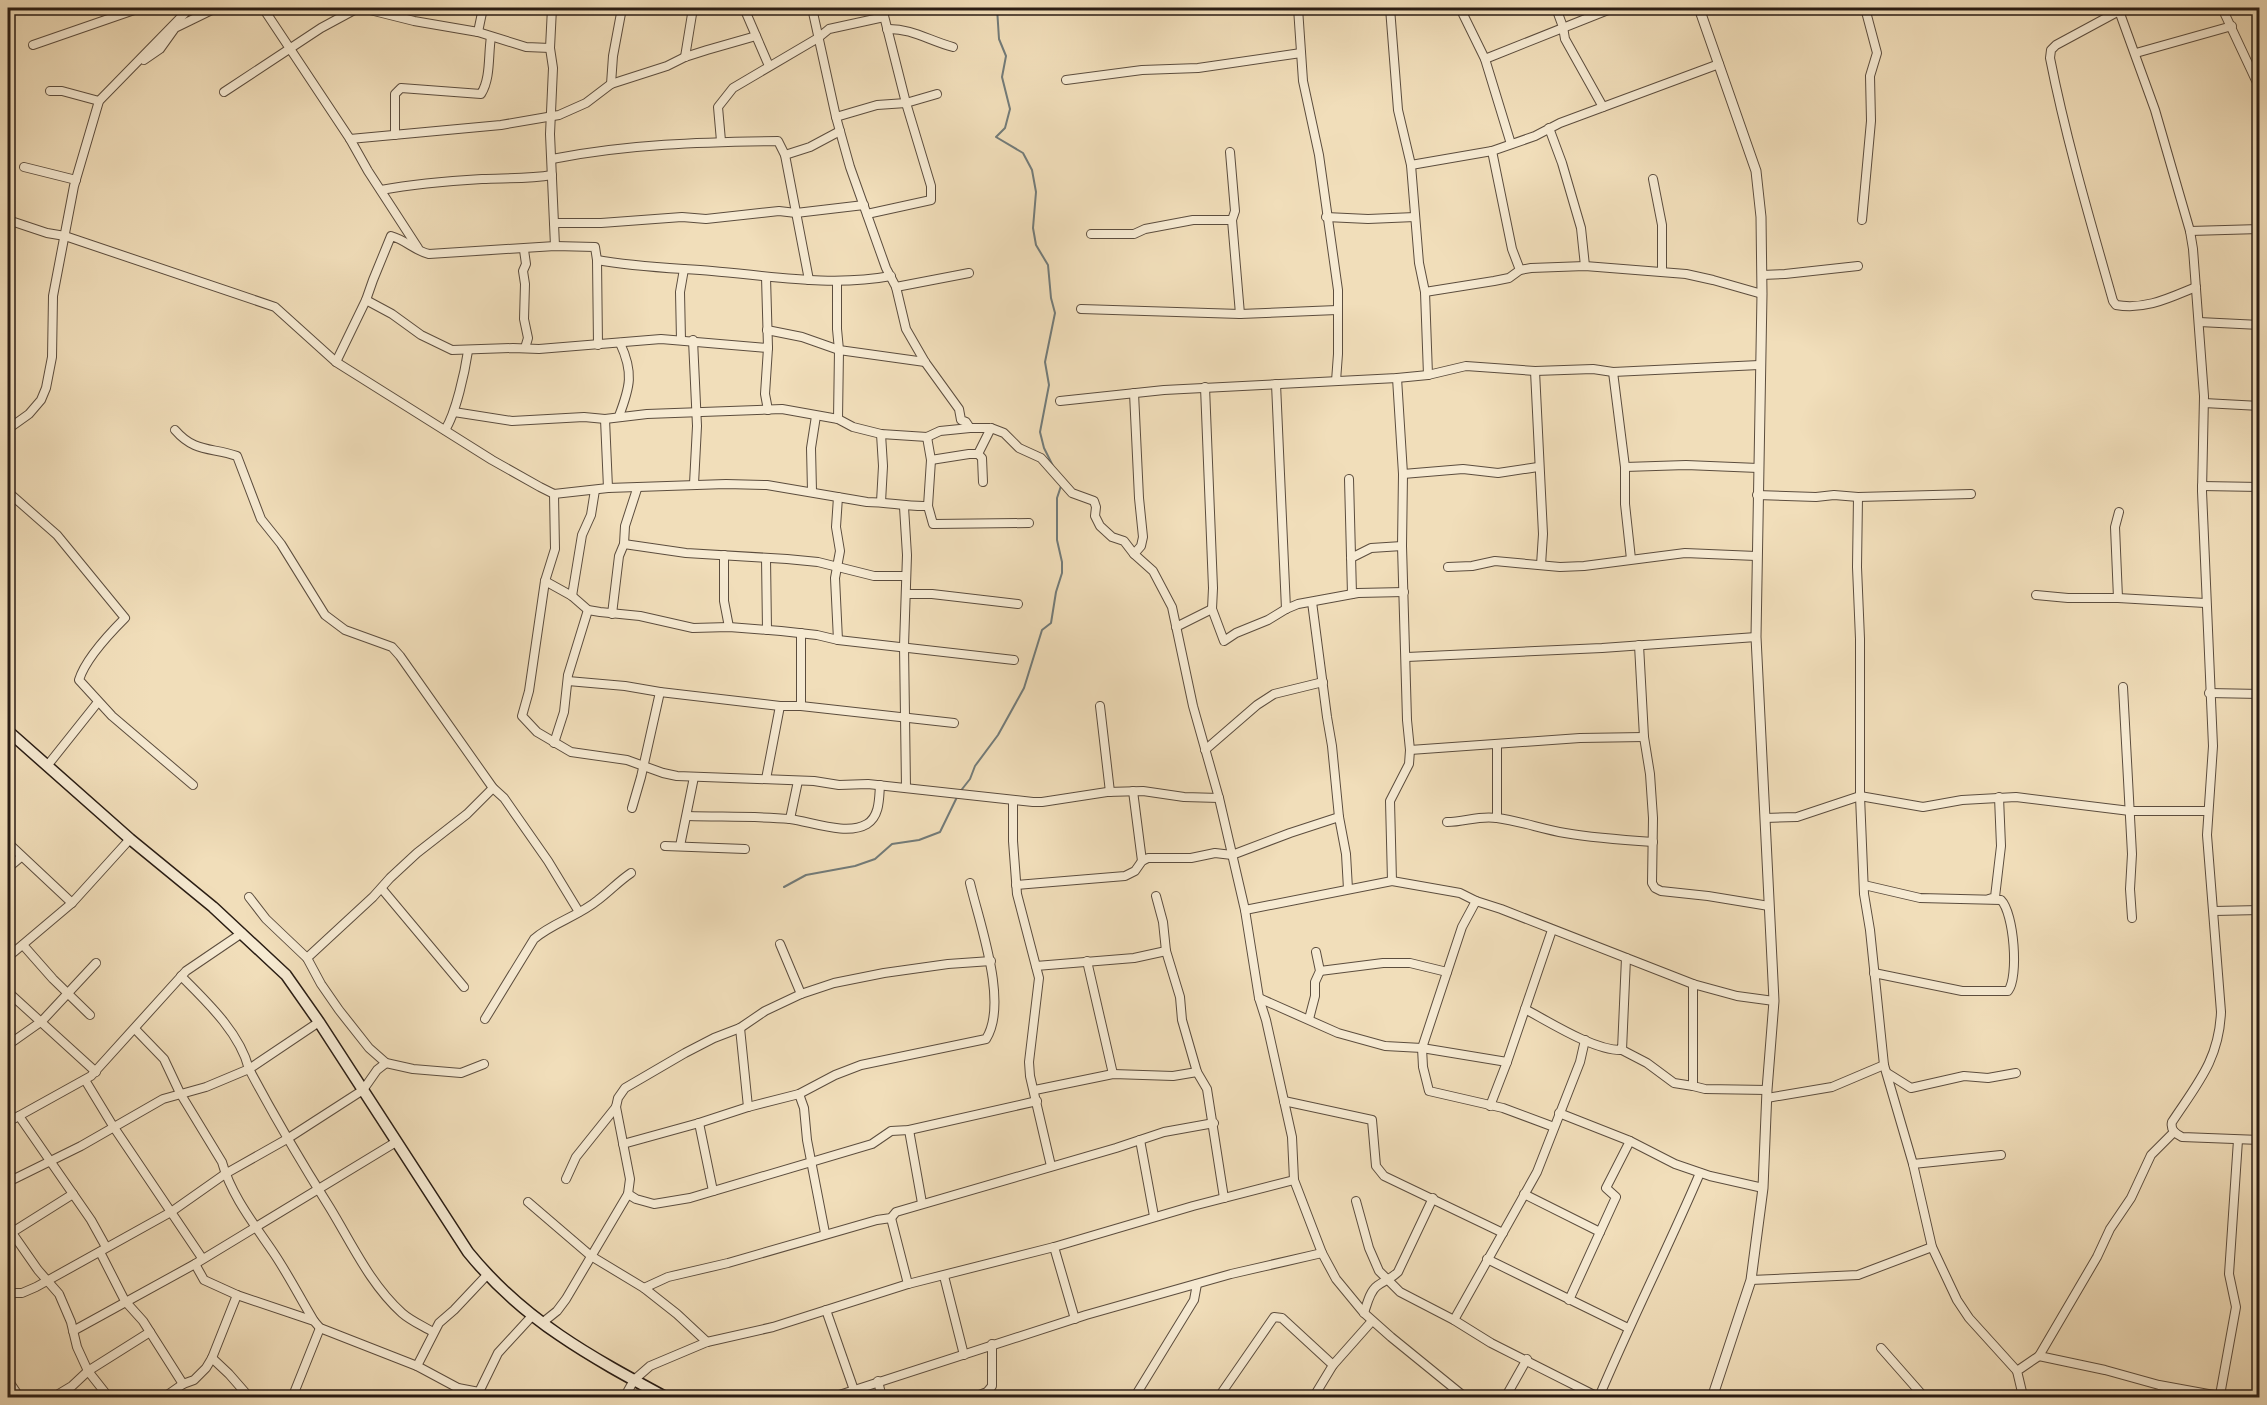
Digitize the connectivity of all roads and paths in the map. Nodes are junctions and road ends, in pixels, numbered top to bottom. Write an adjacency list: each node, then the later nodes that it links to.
1 (140, 8): 30 (street)
2 (216, 8): 20 (street)
3 (263, 8): 33 (street)
4 (360, 8): 26 (street); 33 (street)
5 (483, 8): 26 (street)
6 (552, 8): 32 (street)
7 (622, 8): 41 (street)
8 (693, 8): 36 (street)
9 (744, 8): 27 (street)
10 (812, 8): 29 (street)
11 (882, 8): 22 (street)
12 (1298, 8): 34 (street)
13 (1390, 8): 61 (street)
14 (1460, 8): 37 (street)
15 (1556, 8): 24 (street)
16 (1613, 8): 24 (street)
17 (1699, 8): 38 (street)
18 (1865, 8): 73 (street)
19 (2222, 8): 23 (street)
20 (186, 9): 46 (street)
21 (2119, 9): 35 (street); 95 (street)
22 (884, 17): 25 (street); 29 (street)
23 (2232, 26): 35 (street); 42 (street)
24 (1563, 27): 37 (street); 48 (street)
25 (887, 29): 31 (street); 47 (street)
26 (478, 32): 28 (street)
27 (756, 36): 36 (street); 39 (street)
28 (492, 37): 32 (street); 53 (street)
29 (818, 38): 39 (street); 50 (street)
30 (33, 45)
31 (953, 47)
32 (550, 48): 49 (street)
33 (289, 50): 44 (street); 54 (street)
34 (1301, 53): 40 (street); 69 (street)
35 (2136, 53): 76 (street)
36 (685, 57): 41 (street)
37 (1485, 59): 56 (street)
38 (1719, 64): 48 (street); 89 (street)
39 (769, 66): 55 (street)
40 (1066, 80)
41 (611, 84): 49 (street)
42 (2259, 89)
43 (50, 91): 46 (street)
44 (224, 92)
45 (937, 94): 47 (street)
46 (99, 101): 65 (street)
47 (906, 103): 50 (street); 67 (street)
48 (1603, 107): 51 (street)
49 (552, 116): 53 (street); 60 (street)
50 (836, 117): 52 (street)
51 (1549, 128): 56 (street); 83 (street)
52 (840, 131): 59 (street); 67 (street)
53 (395, 135): 54 (street)
54 (350, 139): 66 (street)
55 (721, 141): 59 (street); 60 (street)
56 (1511, 144): 57 (street)
57 (1492, 151): 61 (street); 86 (street)
58 (1230, 152): 72 (street)
59 (785, 155): 68 (street)
60 (552, 159): 63 (street)
61 (1411, 165): 70 (street)
62 (24, 167): 65 (street)
63 (552, 175): 66 (street); 74 (street)
64 (1653, 179): 87 (street)
65 (76, 180): 78 (street)
66 (381, 190): 81 (street)
67 (865, 210): 68 (street); 90 (street)
68 (796, 213): 74 (street); 92 (street)
69 (1326, 217): 70 (street); 100 (street)
70 (1415, 217): 96 (street)
71 (8, 220): 78 (street)
72 (1232, 220): 77 (street); 101 (street)
73 (1862, 220)
74 (554, 223): 79 (street)
75 (2259, 229): 76 (street)
76 (2190, 231): 95 (street)
77 (1091, 234)
78 (65, 237): 113 (street); 136 (street)
79 (555, 246): 80 (street); 82 (street)
80 (524, 250): 81 (street); 109 (street)
81 (421, 252): 98 (street)
82 (597, 260): 85 (street); 108 (street)
83 (1585, 266): 86 (street); 87 (street)
84 (1858, 266): 89 (street)
85 (684, 269): 91 (street); 105 (street)
86 (1520, 270): 96 (street)
87 (1662, 271): 97 (street)
88 (969, 273): 94 (street)
89 (1762, 275): 97 (street)
90 (891, 276): 93 (street); 94 (street)
91 (766, 277): 92 (street); 104 (street)
92 (809, 280): 93 (street)
93 (837, 281): 111 (street)
94 (896, 286): 114 (street)
95 (2196, 287): 102 (street)
96 (1425, 292): 118 (street)
97 (1762, 294): 115 (street)
98 (366, 300): 112 (street); 113 (street)
99 (1081, 309): 101 (street)
100 (1337, 310): 101 (street); 120 (street)
101 (1240, 314)
102 (2199, 322): 103 (street); 125 (street)
103 (2259, 325)
104 (767, 330): 110 (street); 111 (street)
105 (681, 340): 106 (street); 107 (street)
106 (693, 340): 110 (street); 129 (street)
107 (620, 343): 108 (street); 130 (street)
108 (598, 345): 109 (street)
109 (525, 348): 112 (street)
110 (768, 348): 127 (street)
111 (839, 350): 114 (street); 133 (street)
112 (468, 351): 128 (street)
113 (336, 362): 138 (street)
114 (925, 362): 134 (street)
115 (1759, 364): 117 (street); 145 (street)
116 (1535, 371): 117 (street); 118 (street); 143 (street)
117 (1613, 372): 144 (street)
118 (1428, 375): 119 (street)
119 (1397, 378): 120 (street); 146 (street)
120 (1336, 381): 121 (street)
121 (1276, 384): 122 (street); 190 (street)
122 (1205, 387): 123 (street); 189 (street)
123 (1134, 393): 124 (street); 169 (street)
124 (1060, 400)
125 (2204, 403): 126 (street); 150 (street)
126 (2259, 406)
127 (768, 410): 129 (street); 131 (street)
128 (454, 412): 132 (street); 138 (street)
129 (696, 412): 130 (street); 149 (street)
130 (619, 416): 132 (street)
131 (816, 416): 133 (street); 155 (street)
132 (605, 419): 152 (street)
133 (838, 419): 139 (street)
134 (970, 428): 135 (street); 140 (street)
135 (991, 428): 141 (street); 169 (street)
136 (8, 429)
137 (175, 430): 229 (street)
138 (445, 430): 157 (street)
139 (882, 434): 140 (street); 162 (street)
140 (927, 437): 142 (street)
141 (978, 454): 142 (street); 148 (street)
142 (931, 460): 163 (street)
143 (1538, 467): 146 (street); 175 (street)
144 (1625, 467): 145 (street); 174 (street)
145 (1758, 468): 159 (street)
146 (1403, 474): 168 (street)
147 (1349, 479): 173 (street)
148 (983, 482)
149 (694, 484): 154 (street); 155 (street)
150 (2202, 486): 151 (street); 187 (street)
151 (2259, 487)
152 (608, 488): 153 (street); 154 (street)
153 (595, 489): 157 (street); 184 (street)
154 (637, 489): 167 (street)
155 (812, 491): 160 (street)
156 (8, 492): 209 (street)
157 (554, 494): 179 (street)
158 (1971, 494): 161 (street)
159 (1757, 495): 161 (street); 171 (street)
160 (838, 497): 162 (street); 176 (street)
161 (1858, 497): 232 (street)
162 (881, 502): 164 (street)
163 (928, 506): 164 (street); 166 (street)
164 (904, 507): 178 (street)
165 (2119, 512): 185 (street)
166 (1029, 523)
167 (624, 544): 170 (street); 192 (street)
168 (1402, 546): 173 (street); 180 (street)
169 (1134, 554): 194 (street)
170 (723, 555): 172 (street); 193 (street)
171 (1756, 556): 174 (street); 197 (street)
172 (766, 558): 176 (street); 195 (street)
173 (1351, 558): 182 (street)
174 (1631, 559): 175 (street)
175 (1541, 565): 177 (street)
176 (838, 567): 178 (street); 198 (street)
177 (1448, 567)
178 (906, 576): 181 (street)
179 (545, 581): 184 (street); 217 (street)
180 (1404, 592): 182 (street); 201 (street)
181 (907, 594): 188 (street); 200 (street)
182 (1352, 594): 186 (street)
183 (2036, 595): 185 (street)
184 (572, 596): 191 (street)
185 (2118, 598): 187 (street)
186 (1312, 602): 190 (street); 204 (street)
187 (2205, 603): 207 (street)
188 (1018, 604)
189 (1212, 609): 190 (street); 194 (street)
190 (1286, 609)
191 (588, 610): 192 (street); 203 (street)
192 (612, 614): 193 (street)
193 (729, 627): 195 (street)
194 (1176, 627): 219 (street)
195 (766, 630): 196 (street)
196 (801, 633): 198 (street); 211 (street)
197 (1756, 637): 199 (street); 242 (street)
198 (838, 640): 200 (street)
199 (1639, 645): 201 (street); 216 (street)
200 (904, 646): 202 (street); 213 (street)
201 (1407, 657): 220 (street)
202 (1014, 660)
203 (568, 681): 206 (street); 217 (street)
204 (1323, 682): 219 (street); 240 (street)
205 (2123, 687): 237 (street)
206 (660, 692): 210 (street); 222 (street)
207 (2209, 693): 208 (street); 238 (street)
208 (2259, 694)
209 (98, 702): 221 (street); 226 (street)
210 (780, 706): 211 (street); 224 (street)
211 (801, 706): 213 (street)
212 (1100, 706): 231 (street)
213 (906, 717): 214 (street); 228 (street)
214 (954, 723)
215 (8, 731): 221 (main road)
216 (1644, 737): 218 (street); 246 (street)
217 (555, 743): 222 (street)
218 (1497, 744): 220 (street); 241 (street)
219 (1205, 750): 234 (street)
220 (1410, 750): 256 (street)
221 (47, 766): 245 (main road)
222 (642, 767): 223 (street); 236 (street)
223 (694, 777): 224 (street); 239 (street)
224 (766, 778): 225 (street)
225 (798, 781): 227 (street); 243 (street)
226 (194, 785)
227 (880, 785): 228 (street); 243 (street)
228 (906, 787): 235 (street)
229 (493, 788): 260 (street); 271 (street)
230 (1133, 791): 231 (street); 234 (street); 253 (street)
231 (1110, 792): 235 (street)
232 (1860, 796): 233 (street); 242 (street); 259 (street)
233 (2000, 797): 237 (street); 264 (street)
234 (1219, 798): 251 (street)
235 (1013, 801): 258 (street)
236 (632, 808)
237 (2130, 811): 238 (street); 272 (street)
238 (2207, 811): 270 (street)
239 (688, 816): 243 (street); 249 (street)
240 (1339, 817): 251 (street); 261 (street)
241 (1497, 818): 244 (street); 246 (street)
242 (1765, 818): 267 (street)
243 (790, 819)
244 (1447, 822)
245 (130, 839): 266 (street); 274 (main road)
246 (1653, 842): 267 (street)
247 (8, 843): 252 (street)
248 (665, 846): 249 (street)
249 (680, 846): 250 (street)
250 (745, 849)
251 (1233, 855): 253 (street); 268 (street)
252 (21, 856): 254 (street); 266 (street)
253 (1142, 861): 258 (street)
254 (8, 868)
255 (631, 873): 271 (street)
256 (1392, 881): 261 (street); 265 (street)
257 (970, 883): 282 (street)
258 (1017, 885): 285 (street)
259 (1863, 885): 264 (street); 288 (street)
260 (382, 888): 280 (street); 291 (street)
261 (1348, 889): 268 (street)
262 (1156, 896): 277 (street)
263 (249, 897): 280 (street)
264 (1988, 900): 288 (street)
265 (1476, 901): 273 (street); 287 (street)
266 (72, 903): 276 (street)
267 (1769, 906): 296 (street)
268 (1245, 910): 295 (street)
269 (2259, 910): 270 (street)
270 (2214, 911): 338 (street)
271 (579, 912): 299 (street)
272 (2132, 918)
273 (1552, 930): 281 (street); 297 (street)
274 (242, 933): 289 (street); 302 (main road)
275 (780, 944): 294 (street)
276 (23, 945): 279 (street); 293 (street)
277 (1166, 951): 283 (street); 315 (street)
278 (1316, 951): 286 (street)
279 (8, 957)
280 (307, 958): 310 (street)
281 (1626, 958): 290 (street); 308 (street)
282 (991, 961): 294 (street); 323 (street)
283 (1087, 961): 285 (street); 317 (street)
284 (96, 963): 293 (street)
285 (1036, 966): 321 (street)
286 (1320, 971): 287 (street); 300 (street)
287 (1447, 972): 307 (street)
288 (1874, 973): 313 (street)
289 (181, 976): 304 (street); 312 (street)
290 (1693, 984): 296 (street); 319 (street)
291 (464, 987)
292 (8, 992): 301 (street)
293 (67, 993): 298 (street); 301 (street)
294 (801, 994): 303 (street)
295 (1259, 998): 300 (street); 326 (street)
296 (1774, 1001): 324 (street)
297 (1525, 1009): 305 (street); 309 (street)
298 (90, 1015)
299 (484, 1019)
300 (1309, 1019): 307 (street)
301 (42, 1021): 306 (street); 314 (street)
302 (319, 1022): 312 (street); 320 (main road)
303 (740, 1028): 328 (street); 329 (street)
304 (135, 1029): 314 (street); 322 (street)
305 (1585, 1040): 308 (street); 330 (street)
306 (8, 1044)
307 (1422, 1048): 309 (street); 327 (street)
308 (1622, 1050): 319 (street)
309 (1507, 1062): 327 (street)
310 (386, 1063): 311 (street); 320 (street)
311 (484, 1064)
312 (249, 1069): 322 (street); 339 (street)
313 (1886, 1069): 316 (street); 324 (street); 349 (street)
314 (96, 1072): 318 (street)
315 (1197, 1072): 317 (street); 334 (street)
316 (2016, 1073)
317 (1113, 1074): 321 (street)
318 (85, 1080): 331 (street); 335 (street)
319 (1693, 1086): 324 (street)
320 (363, 1090): 339 (street); 344 (main road)
321 (1035, 1090): 325 (street)
322 (180, 1093): 335 (street); 351 (street)
323 (799, 1094): 329 (street); 348 (street)
324 (1767, 1094): 356 (street)
325 (1037, 1101): 337 (street); 350 (street)
326 (1284, 1101): 354 (street); 363 (street)
327 (1490, 1106): 336 (street)
328 (616, 1107): 345 (street); 353 (street)
329 (748, 1107): 333 (street)
330 (1559, 1113): 336 (street); 343 (street)
331 (19, 1116): 332 (street); 347 (street)
332 (8, 1122)
333 (699, 1123): 345 (street); 358 (street)
334 (1214, 1123): 340 (street); 362 (street)
335 (113, 1126): 347 (street); 367 (street)
336 (1554, 1127): 361 (street)
337 (909, 1130): 348 (street); 366 (street)
338 (2174, 1132): 341 (street); 411 (street)
339 (287, 1139): 351 (street); 357 (street)
340 (1140, 1140): 350 (street); 368 (street)
341 (2238, 1140): 342 (street); 426 (street)
342 (2259, 1140)
343 (1630, 1141): 352 (street); 372 (street)
344 (396, 1142): 357 (street); 383 (main road)
345 (623, 1144): 360 (street)
346 (2001, 1155): 349 (street)
347 (51, 1162): 355 (street); 359 (street)
348 (811, 1164): 358 (street); 373 (street)
349 (1913, 1164): 376 (street)
350 (1051, 1166): 366 (street)
351 (225, 1173): 367 (street); 370 (street)
352 (1700, 1173): 356 (street); 403 (street)
353 (566, 1179)
354 (1294, 1180): 362 (street); 378 (street)
355 (8, 1182)
356 (1763, 1188): 385 (street)
357 (317, 1189): 370 (street); 406 (street)
358 (713, 1191): 360 (street)
359 (73, 1194): 371 (street); 377 (street)
360 (628, 1194): 379 (street)
361 (1524, 1194): 372 (street); 374 (street)
362 (1224, 1198): 368 (street)
363 (1433, 1198): 374 (street); 387 (street)
364 (1356, 1201): 387 (street)
365 (528, 1202): 379 (street)
366 (922, 1203): 369 (street)
367 (171, 1212): 377 (street); 380 (street)
368 (1154, 1216): 375 (street)
369 (891, 1218): 373 (street); 388 (street)
370 (254, 1226): 380 (street); 402 (street)
371 (9, 1230): 386 (street)
372 (1600, 1232): 393 (street)
373 (825, 1233): 390 (street)
374 (1503, 1233): 381 (street)
375 (1054, 1247): 384 (street); 398 (street)
376 (1932, 1247): 385 (street); 417 (street)
377 (103, 1249): 386 (street); 394 (street)
378 (1322, 1253): 389 (street); 396 (street)
379 (591, 1256): 390 (street); 401 (street)
380 (202, 1258): 382 (street)
381 (1487, 1259): 393 (street); 399 (street)
382 (195, 1264): 392 (street); 394 (street)
383 (487, 1275): 397 (main road); 406 (street)
384 (944, 1276): 388 (street); 410 (street)
385 (1751, 1280): 445 (street)
386 (47, 1281): 391 (street); 404 (street)
387 (1389, 1281): 396 (street); 399 (street)
388 (908, 1284): 395 (street)
389 (1197, 1284): 398 (street); 440 (street)
390 (644, 1288): 407 (street)
391 (8, 1293)
392 (237, 1295): 402 (street); 412 (street)
393 (1569, 1300): 403 (street)
394 (125, 1301): 404 (street); 405 (street)
395 (826, 1310): 407 (street); 423 (street)
396 (1364, 1313): 400 (street)
397 (531, 1316): 401 (main road); 424 (street)
398 (1074, 1319): 408 (street)
399 (1454, 1320): 413 (street)
400 (1372, 1321): 414 (street); 443 (street)
401 (542, 1323): 419 (main road)
402 (317, 1324): 415 (street); 432 (street)
403 (1628, 1328): 428 (street)
404 (73, 1331): 416 (street)
405 (150, 1332): 416 (street); 421 (street)
406 (433, 1332): 415 (street)
407 (707, 1342): 419 (street)
408 (992, 1344): 410 (street); 439 (street)
409 (1881, 1348): 446 (street)
410 (964, 1355): 420 (street)
411 (2039, 1356): 417 (street); 426 (street)
412 (212, 1358): 421 (street); 431 (street)
413 (1527, 1359): 428 (street); 444 (street)
414 (1334, 1365): 441 (street); 442 (street)
415 (417, 1366): 422 (street)
416 (88, 1371): 425 (street); 427 (street)
417 (2017, 1371): 447 (street)
418 (8, 1380): 429 (street)
419 (634, 1380): 435 (street); 436 (main road)
420 (878, 1381): 423 (street); 438 (street)
421 (183, 1384): 430 (street)
422 (458, 1388): 424 (street); 433 (street)
423 (854, 1390): 437 (street)
424 (479, 1392): 434 (street)
425 (107, 1395)
426 (2220, 1395): 448 (street)
427 (57, 1396)
428 (1600, 1397)
429 (20, 1398)
430 (163, 1398)
431 (250, 1398)
432 (297, 1398)
433 (453, 1398)
434 (490, 1398)
435 (624, 1398)
436 (667, 1398)
437 (830, 1398)
438 (882, 1398)
439 (972, 1398)
440 (1134, 1398)
441 (1218, 1398)
442 (1312, 1398)
443 (1466, 1398)
444 (1505, 1398)
445 (1713, 1398)
446 (1925, 1398)
447 (2019, 1398)
448 (2230, 1398)

